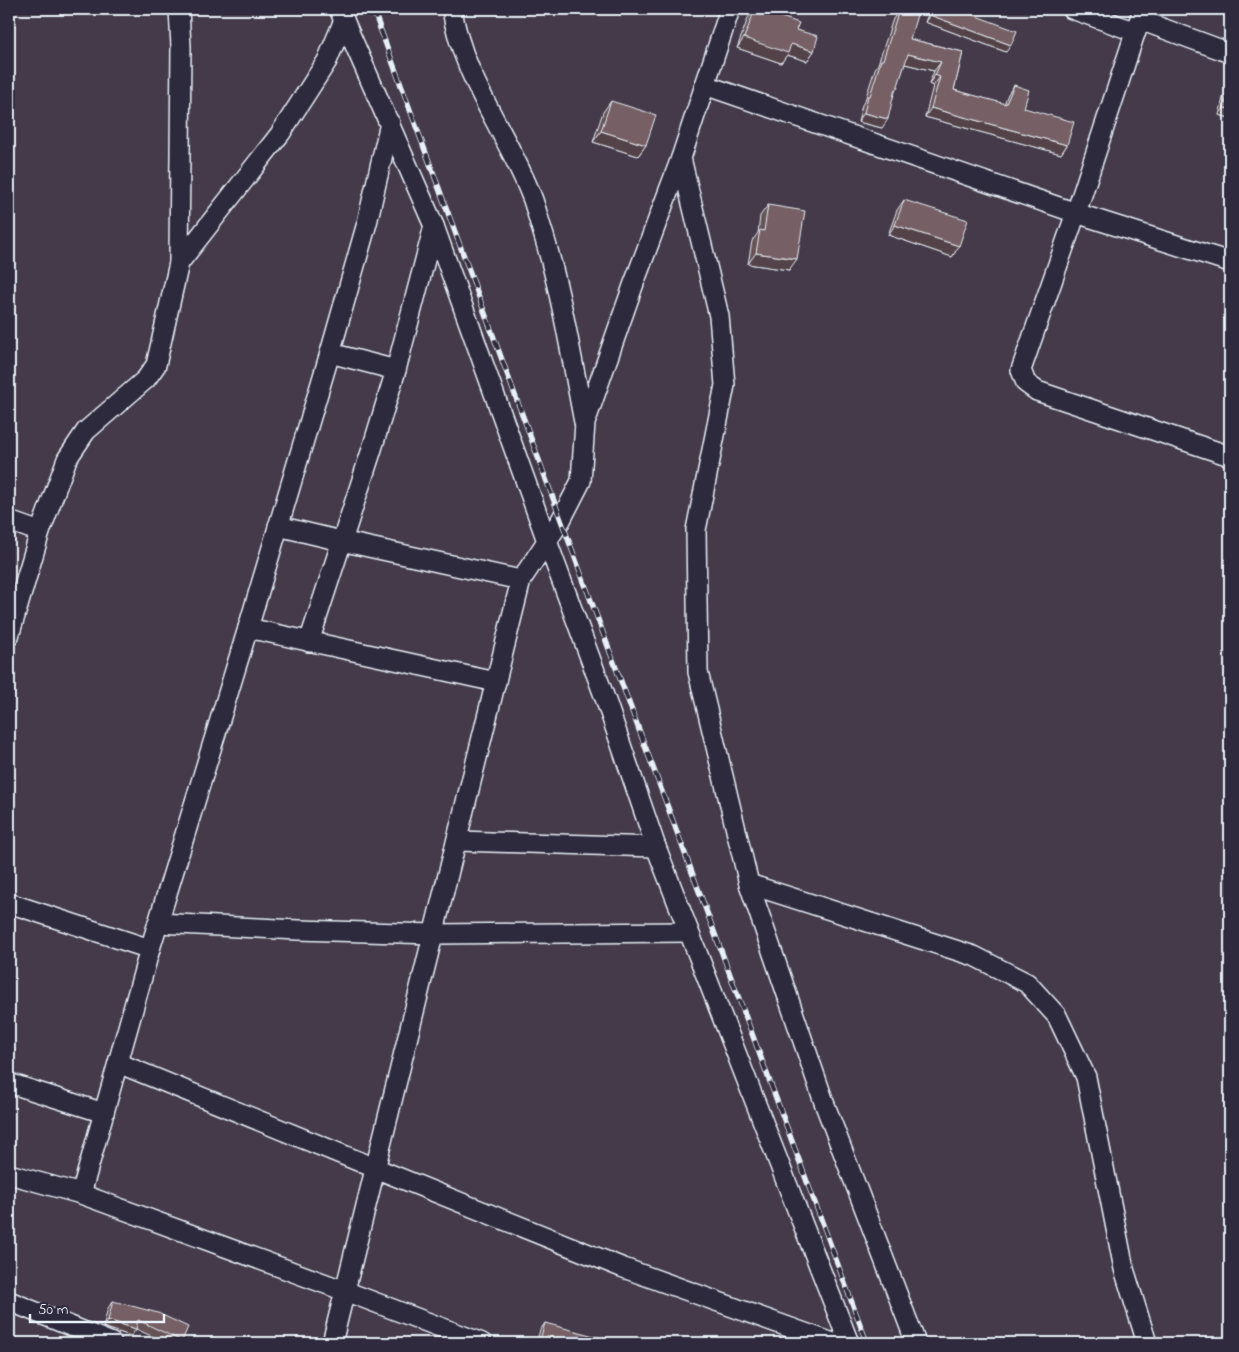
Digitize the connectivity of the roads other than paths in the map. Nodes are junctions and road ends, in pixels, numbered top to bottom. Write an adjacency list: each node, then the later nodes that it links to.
1 (180, 9): 14 (street)
2 (452, 9): 17 (street)
3 (730, 9): 8 (street)
4 (1072, 9): 6 (street)
5 (342, 15): 9 (street); 14 (street)
6 (1140, 20): 7 (street); 11 (street)
7 (1230, 53)
8 (705, 85): 10 (street); 11 (street)
9 (390, 123): 12 (street); 15 (street)
10 (681, 158): 17 (street); 31 (street)
11 (1076, 213): 13 (street); 18 (street)
12 (434, 226): 16 (street); 23 (street)
13 (1230, 262)
14 (179, 263): 21 (street)
15 (330, 352): 16 (street); 20 (street)
16 (396, 370): 22 (street)
17 (584, 423): 23 (street)
18 (1230, 456)
19 (9, 521): 21 (street)
20 (278, 526): 22 (street); 25 (street)
21 (40, 532): 26 (street)
22 (341, 541): 24 (street); 27 (street)
23 (547, 541): 24 (street); 30 (street)
24 (521, 580): 28 (street)
25 (248, 628): 27 (street); 33 (street)
26 (9, 636)
27 (309, 642): 28 (street)
28 (496, 682): 29 (street)
29 (457, 840): 30 (street); 35 (street)
30 (656, 847): 34 (street)
31 (749, 884): 50 (street); 51 (street)
32 (9, 903): 36 (street)
33 (158, 923): 35 (street); 36 (street)
34 (689, 932): 35 (street); 49 (street)
35 (434, 934): 40 (street)
36 (150, 949): 37 (street)
37 (118, 1063): 39 (street); 40 (street)
38 (9, 1083): 39 (street)
39 (104, 1113): 42 (street)
40 (375, 1168): 43 (street); 48 (street)
41 (9, 1174): 42 (street)
42 (81, 1194): 43 (street)
43 (344, 1291): 46 (street); 47 (street)
44 (9, 1301): 45 (street)
45 (112, 1343)
46 (332, 1343)
47 (482, 1343)
48 (833, 1343)
49 (849, 1343)
50 (916, 1343)
51 (1147, 1343)

